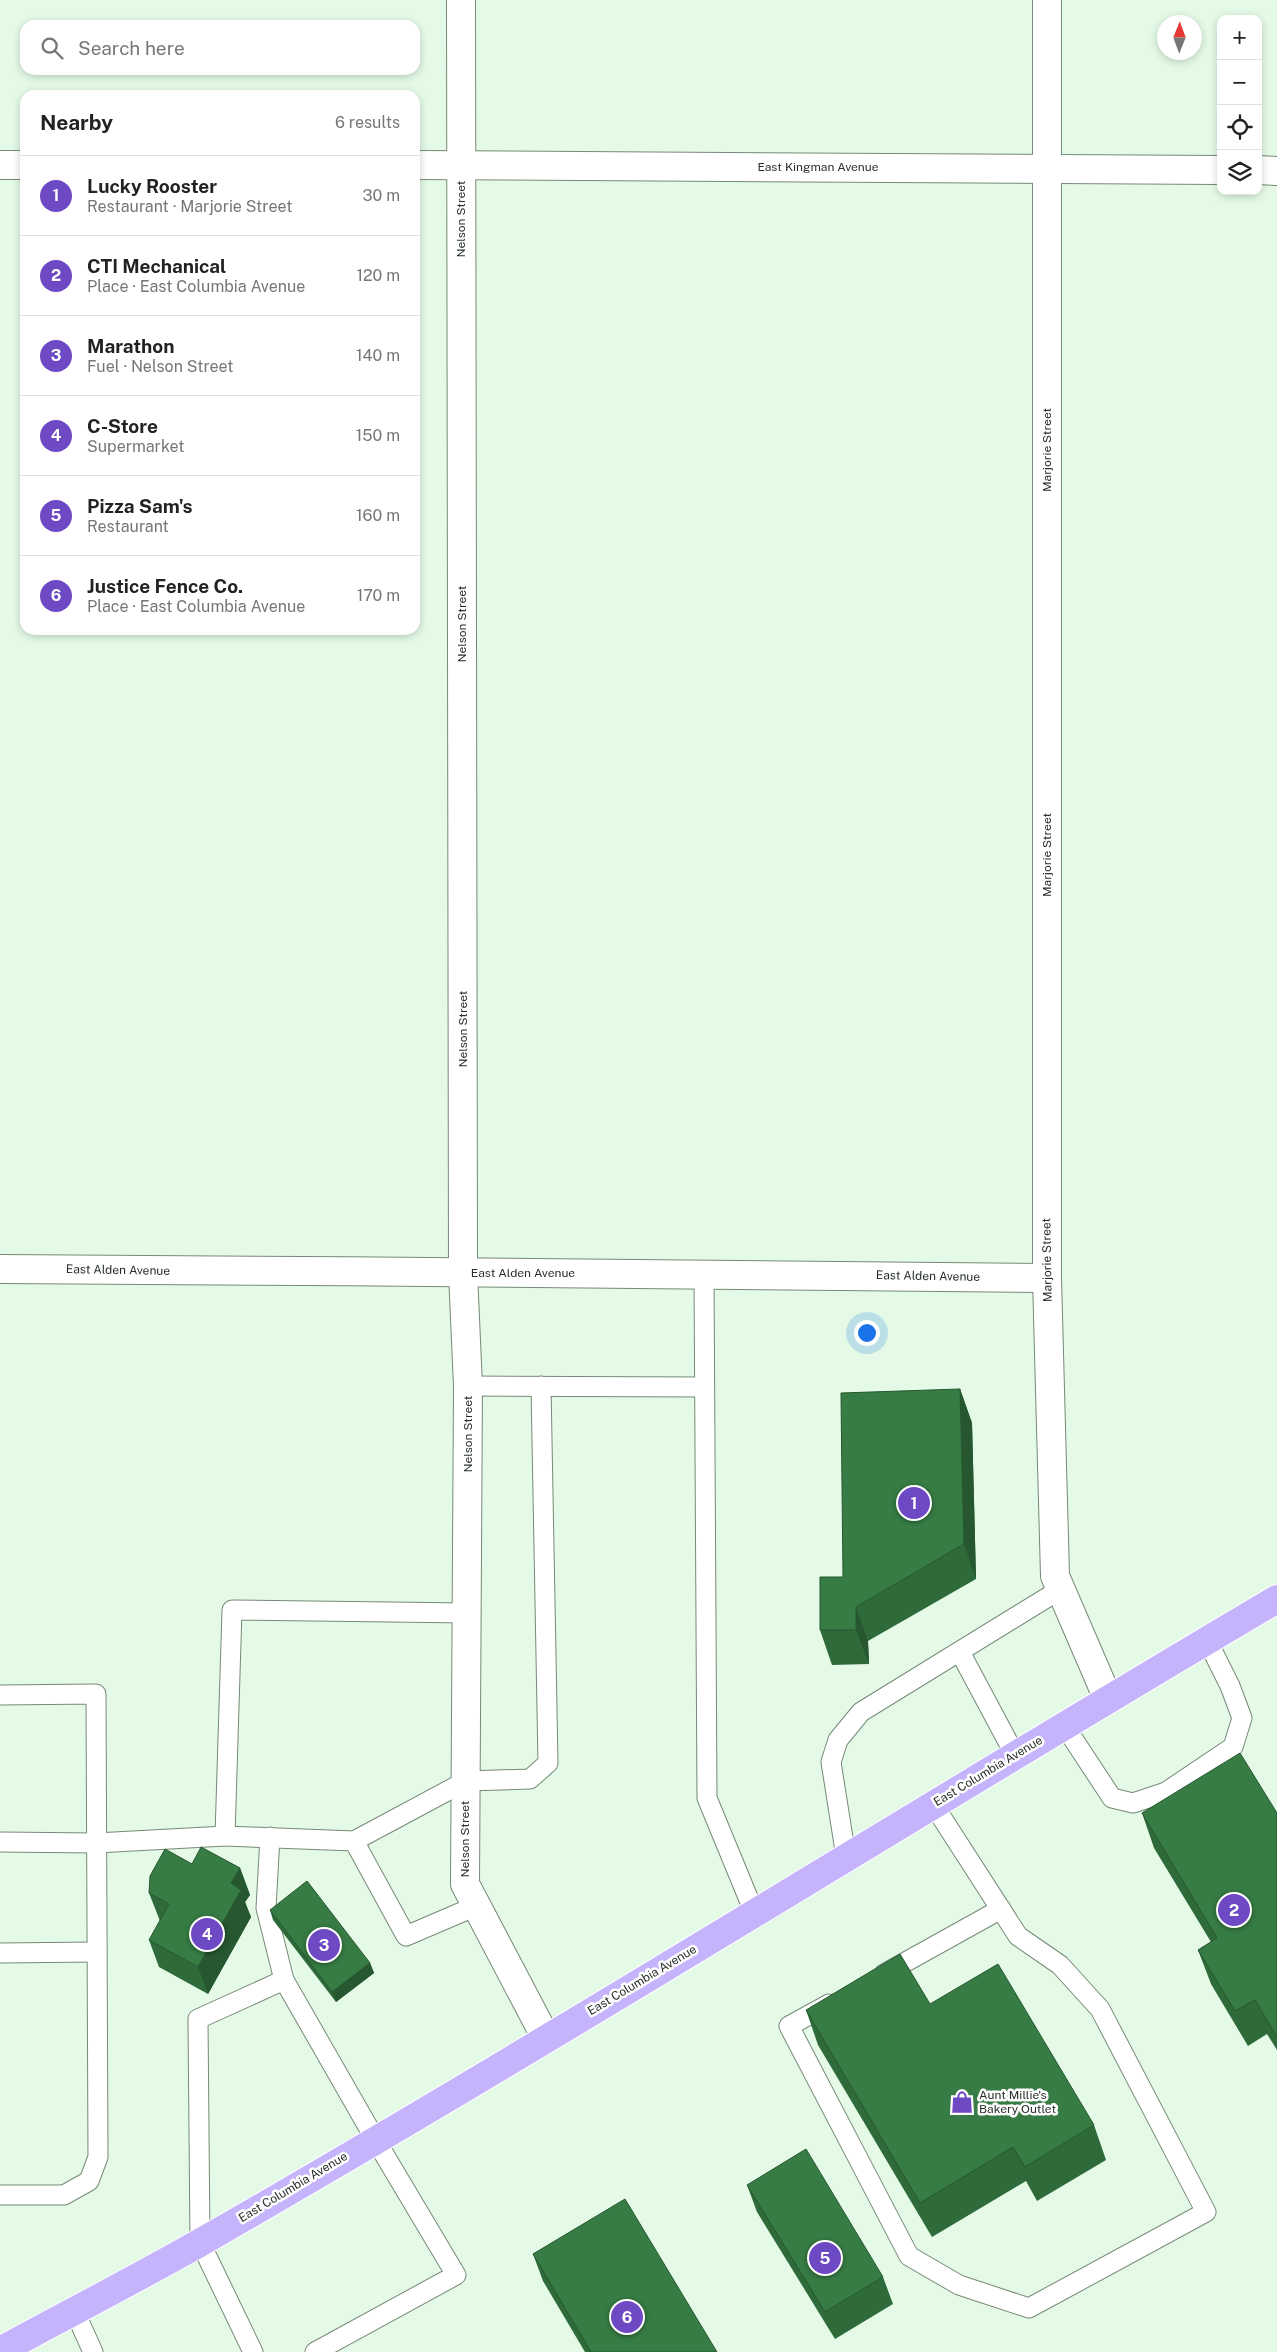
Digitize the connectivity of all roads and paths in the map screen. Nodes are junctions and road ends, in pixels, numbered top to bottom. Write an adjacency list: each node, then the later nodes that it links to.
1 (462, 0): 6 (street, Nelson Street)
2 (1048, 0): 7 (street, Marjorie Street)
3 (0, 165): 4 (street)
4 (20, 165)
5 (420, 165): 6 (street, East Kingman Avenue)
6 (461, 165): 7 (street, East Kingman Avenue); 13 (street, Nelson Street)
7 (1048, 168): 8 (street, East Kingman Avenue); 14 (street, Marjorie Street)
8 (1217, 170)
9 (1262, 170): 10 (street)
10 (1277, 170)
11 (0, 1269): 13 (street, East Alden Avenue)
12 (704, 1272): 13 (street, East Alden Avenue); 14 (street, East Alden Avenue); 17 (lane)
13 (463, 1273): 15 (street, Nelson Street)
14 (1047, 1278): 18 (street, Marjorie Street)
15 (468, 1386): 16 (lane); 20 (street, Nelson Street)
16 (541, 1386): 17 (lane); 27 (lane)
17 (704, 1387): 37 (lane)
18 (1061, 1589): 22 (lane); 24 (street, Marjorie Street)
19 (1277, 1599): 21 (main road, East Columbia Avenue)
20 (467, 1613): 27 (street, Nelson Street); 29 (lane)
21 (1207, 1640): 24 (main road, East Columbia Avenue); 25 (lane)
22 (960, 1652): 26 (lane); 34 (lane)
23 (0, 1695): 33 (lane)
24 (1108, 1698): 25 (main road, East Columbia Avenue)
25 (1064, 1725): 26 (main road, East Columbia Avenue)
26 (1015, 1755): 28 (main road, East Columbia Avenue)
27 (466, 1781): 31 (lane); 35 (street, Nelson Street)
28 (933, 1804): 34 (main road, East Columbia Avenue); 36 (lane)
29 (225, 1836): 30 (lane); 33 (lane)
30 (270, 1837): 31 (lane); 40 (lane)
31 (354, 1841): 35 (lane)
32 (0, 1842): 33 (lane)
33 (96, 1843): 38 (lane)
34 (846, 1857): 37 (main road, East Columbia Avenue)
35 (476, 1906): 43 (street, Nelson Street)
36 (1001, 1909): 41 (lane); 42 (lane)
37 (754, 1912): 43 (main road, East Columbia Avenue)
38 (97, 1952): 39 (lane); 45 (lane)
39 (0, 1953)
40 (284, 1980): 44 (lane); 46 (lane)
41 (866, 1984)
42 (849, 1993)
43 (546, 2038): 44 (main road, East Columbia Avenue)
44 (375, 2139): 46 (main road, East Columbia Avenue); 51 (lane)
45 (0, 2195)
46 (200, 2242): 47 (main road, East Columbia Avenue); 50 (lane)
47 (74, 2310): 48 (main road, East Columbia Avenue); 49 (lane)
48 (0, 2351)
49 (94, 2352)
50 (253, 2352)
51 (314, 2352)

